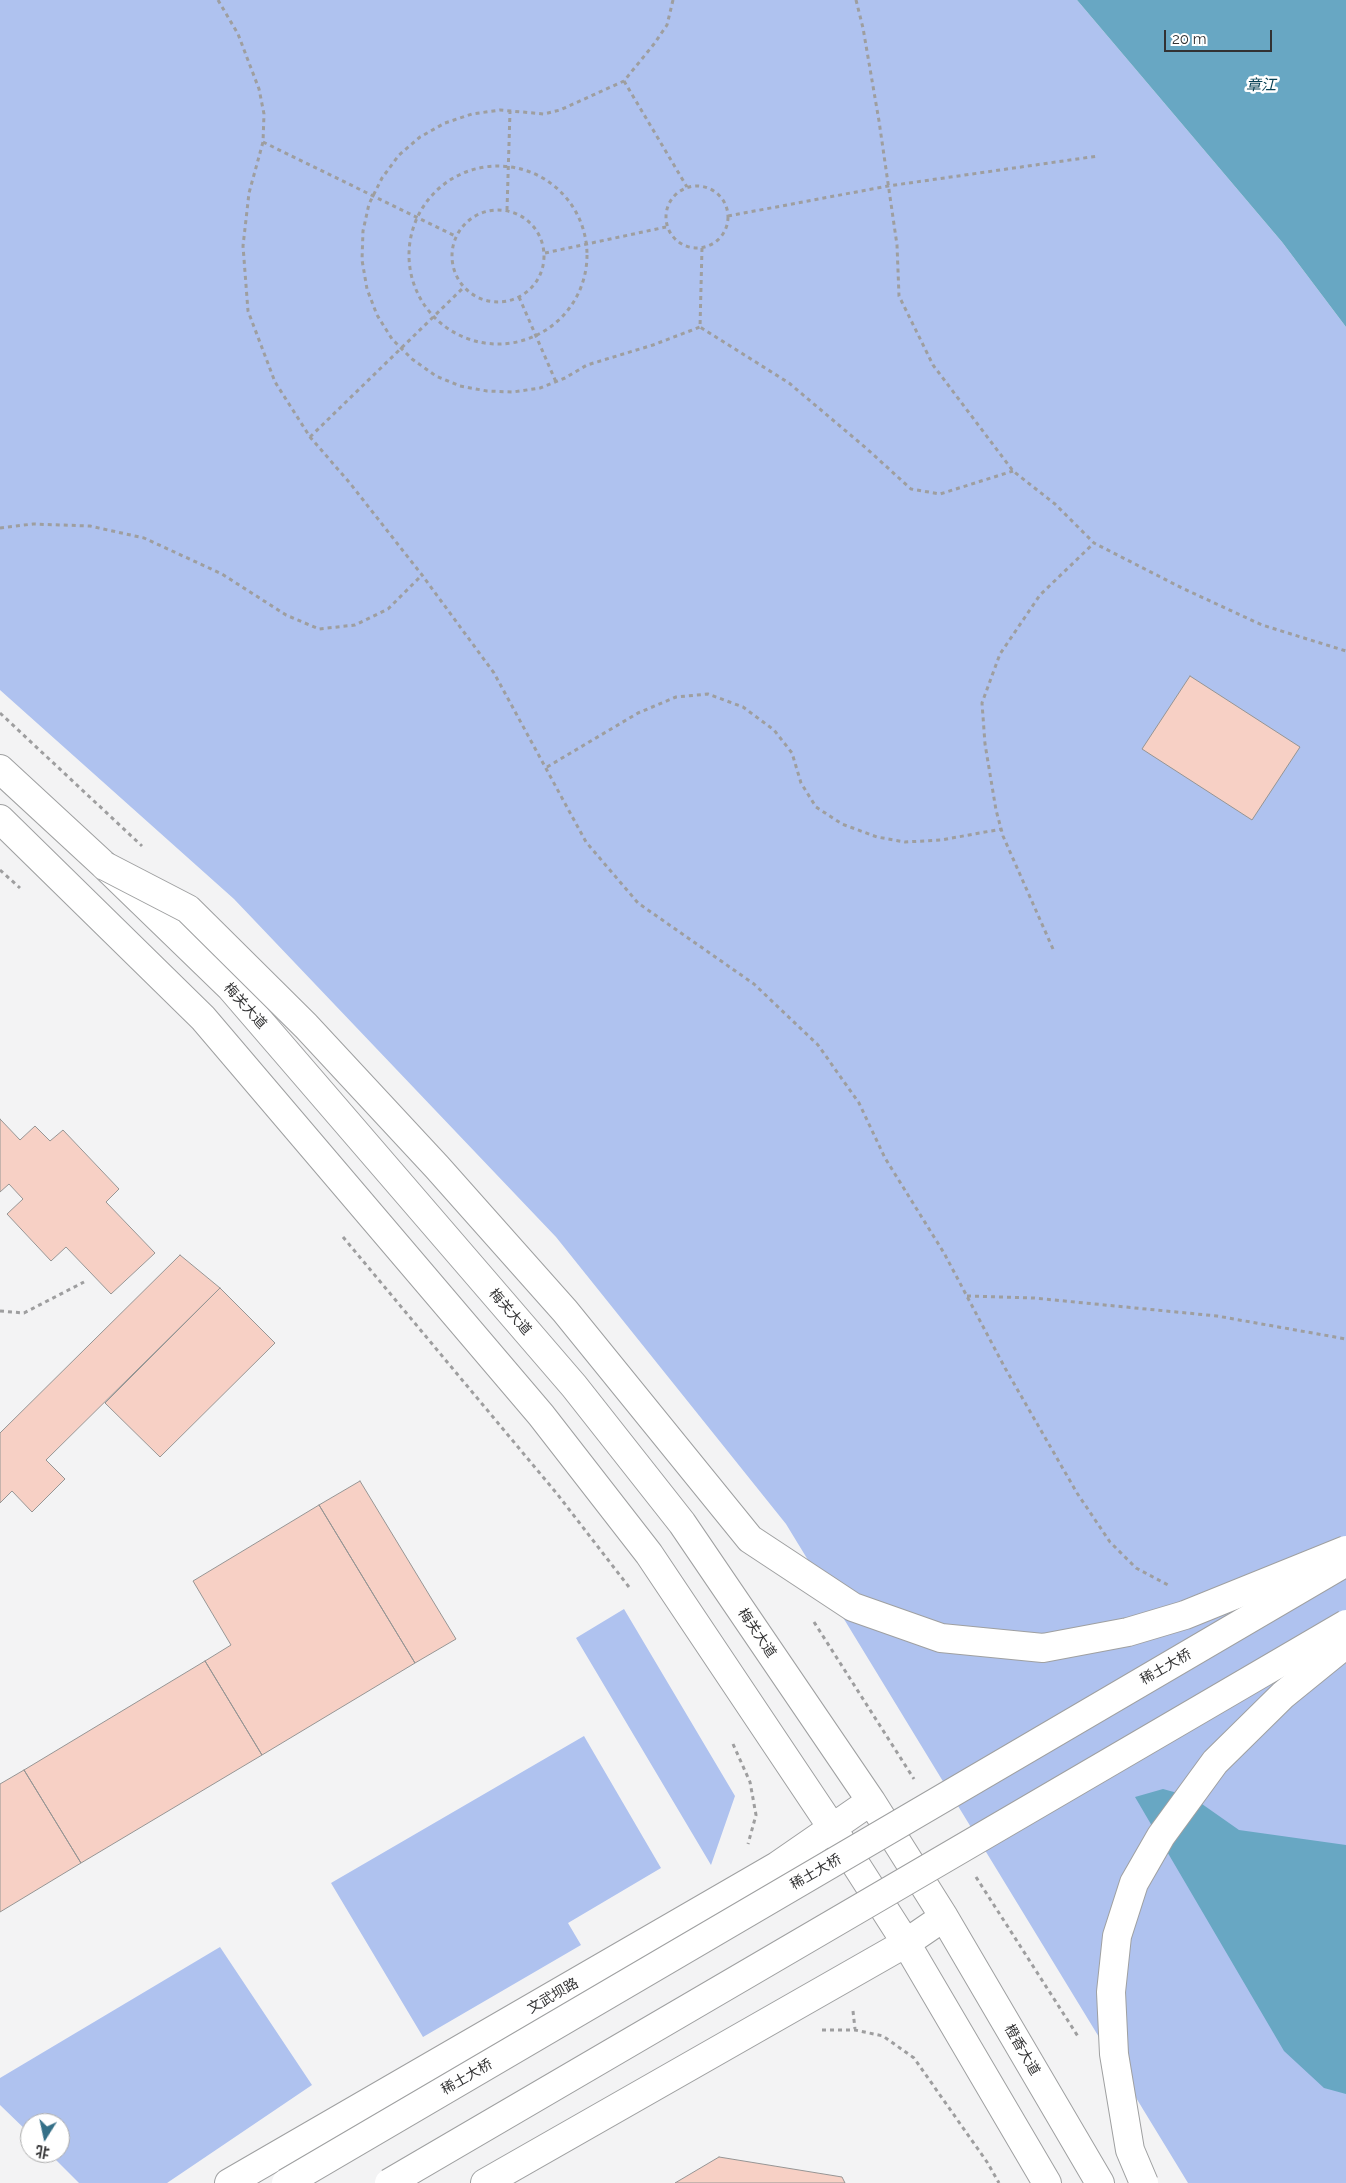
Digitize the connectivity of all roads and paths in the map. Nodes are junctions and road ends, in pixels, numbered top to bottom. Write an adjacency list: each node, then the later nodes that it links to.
1 (218, 0): 6 (path)
2 (673, 0): 4 (path)
3 (856, 0): 9 (path)
4 (624, 81): 5 (path); 10 (path)
5 (510, 111): 8 (path); 11 (path)
6 (263, 142): 11 (path); 27 (path)
7 (1098, 156): 9 (path)
8 (508, 166): 12 (path); 14 (path); 17 (path)
9 (888, 186): 13 (path); 28 (path)
10 (688, 187): 13 (path); 15 (path)
11 (374, 196): 14 (path); 25 (path)
12 (507, 210): 16 (path); 19 (path)
13 (728, 216): 18 (path)
14 (417, 217): 16 (path); 22 (path)
15 (667, 227): 17 (path); 18 (path)
16 (455, 236): 20 (path)
17 (586, 244): 19 (path); 24 (path)
18 (702, 248): 23 (path)
19 (545, 253): 21 (path)
20 (464, 287): 21 (path); 22 (path)
21 (519, 297): 24 (path)
22 (434, 316): 24 (path); 25 (path)
23 (700, 327): 26 (path); 28 (path)
24 (536, 335): 26 (path)
25 (401, 348): 26 (path); 27 (path)
26 (556, 382)
27 (310, 437): 31 (path)
28 (1013, 471): 30 (path)
29 (0, 528): 31 (path)
30 (1094, 542): 32 (path); 36 (path)
31 (422, 575): 33 (path)
32 (1346, 651)
33 (547, 767): 36 (path); 43 (path)
34 (0, 769): 37 (main road, 梅关大道)
35 (0, 819): 55 (main road)
36 (1002, 829): 40 (path)
37 (105, 866): 46 (main road, bridge); 54 (main road, 梅关大道)
38 (0, 870): 39 (path)
39 (27, 894)
40 (1053, 949)
41 (337, 1229): 48 (path)
42 (84, 1282): 44 (path)
43 (967, 1296): 45 (path); 49 (path)
44 (0, 1312)
45 (1346, 1340)
46 (1346, 1550)
47 (1346, 1562): 60 (main road, 稀土大桥, bridge)
48 (629, 1588)
49 (1173, 1588)
50 (1346, 1624): 61 (main road, bridge)
51 (1346, 1644): 66 (main road, bridge)
52 (730, 1738): 53 (path)
53 (750, 1782)
54 (871, 1801): 55 (main road, 文武坝路); 56 (main road, 梅关大道)
55 (833, 1829): 57 (main road); 59 (main road, 文武坝路)
56 (944, 1917): 57 (main road); 65 (main road, 橙香大道)
57 (906, 1943): 62 (main road); 64 (main road)
58 (816, 2030): 63 (path)
59 (229, 2183)
60 (286, 2183)
61 (390, 2183)
62 (486, 2183)
63 (999, 2183)
64 (1047, 2183)
65 (1100, 2183)
66 (1144, 2183)

